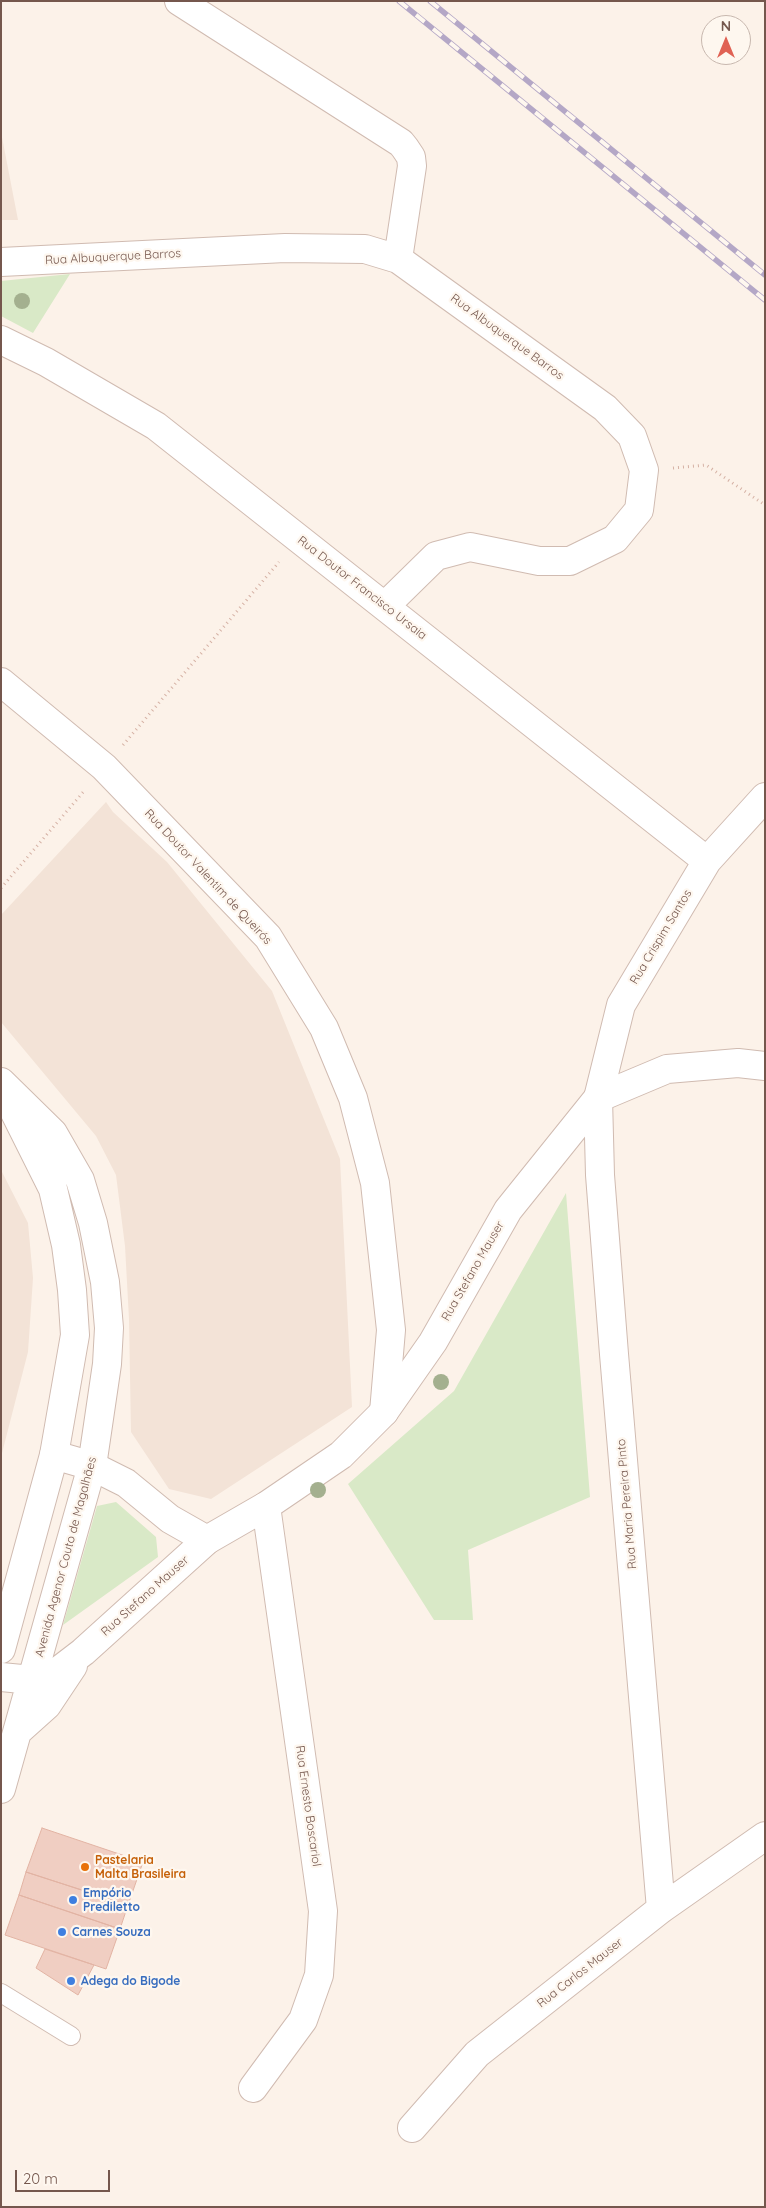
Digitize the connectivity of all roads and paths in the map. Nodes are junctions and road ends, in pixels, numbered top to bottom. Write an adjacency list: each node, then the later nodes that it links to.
1 (179, 1): 2 (street)
2 (398, 260): 3 (street, Rua Albuquerque Barros); 5 (street, Rua Albuquerque Barros)
3 (1, 262)
4 (1, 340): 7 (street, Rua Doutor Francisco Ursaia)
5 (644, 470): 6 (path); 8 (street, Rua Albuquerque Barros)
6 (765, 505)
7 (299, 538): 8 (street, Rua Doutor Francisco Ursaia); 10 (path)
8 (384, 606): 12 (street, Rua Doutor Francisco Ursaia)
9 (1, 682): 10 (street, Rua Doutor Valentim de Queirós)
10 (104, 767): 13 (path); 17 (street, Rua Doutor Valentim de Queirós)
11 (765, 797): 12 (street, Rua Crispim Santos)
12 (707, 861): 16 (street, Rua Crispim Santos)
13 (1, 888)
14 (765, 1066): 16 (street, Rua Stefano Mauser)
15 (1, 1084): 18 (street, Avenida Agenor Couto de Magalhães); 19 (street, Avenida Agenor Couto de Magalhães)
16 (598, 1098): 17 (street, Rua Stefano Mauser); 29 (street, Rua Maria Pereira Pinto)
17 (384, 1412): 20 (street, Rua Stefano Mauser)
18 (54, 1455): 19 (street); 22 (street, Avenida Agenor Couto de Magalhães)
19 (92, 1466): 21 (street); 25 (street, Avenida Agenor Couto de Magalhães)
20 (266, 1506): 21 (street, Rua Stefano Mauser); 32 (street, Rua Ernesto Boscariol)
21 (207, 1540): 23 (street, Rua Stefano Mauser)
22 (1, 1649)
23 (83, 1652): 25 (street, Rua Stefano Mauser); 26 (street, Rua Stefano Mauser)
24 (1, 1677): 25 (street, Rua Stefano Mauser)
25 (32, 1680): 26 (street, Avenida Agenor Couto de Magalhães)
26 (18, 1731): 27 (street, Avenida Agenor Couto de Magalhães)
27 (1, 1789)
28 (765, 1836): 29 (street, Rua Carlos Mauser)
29 (661, 1909): 33 (street, Rua Carlos Mauser)
30 (1, 1993): 31 (lane)
31 (71, 2036)
32 (253, 2088)
33 (412, 2128)

